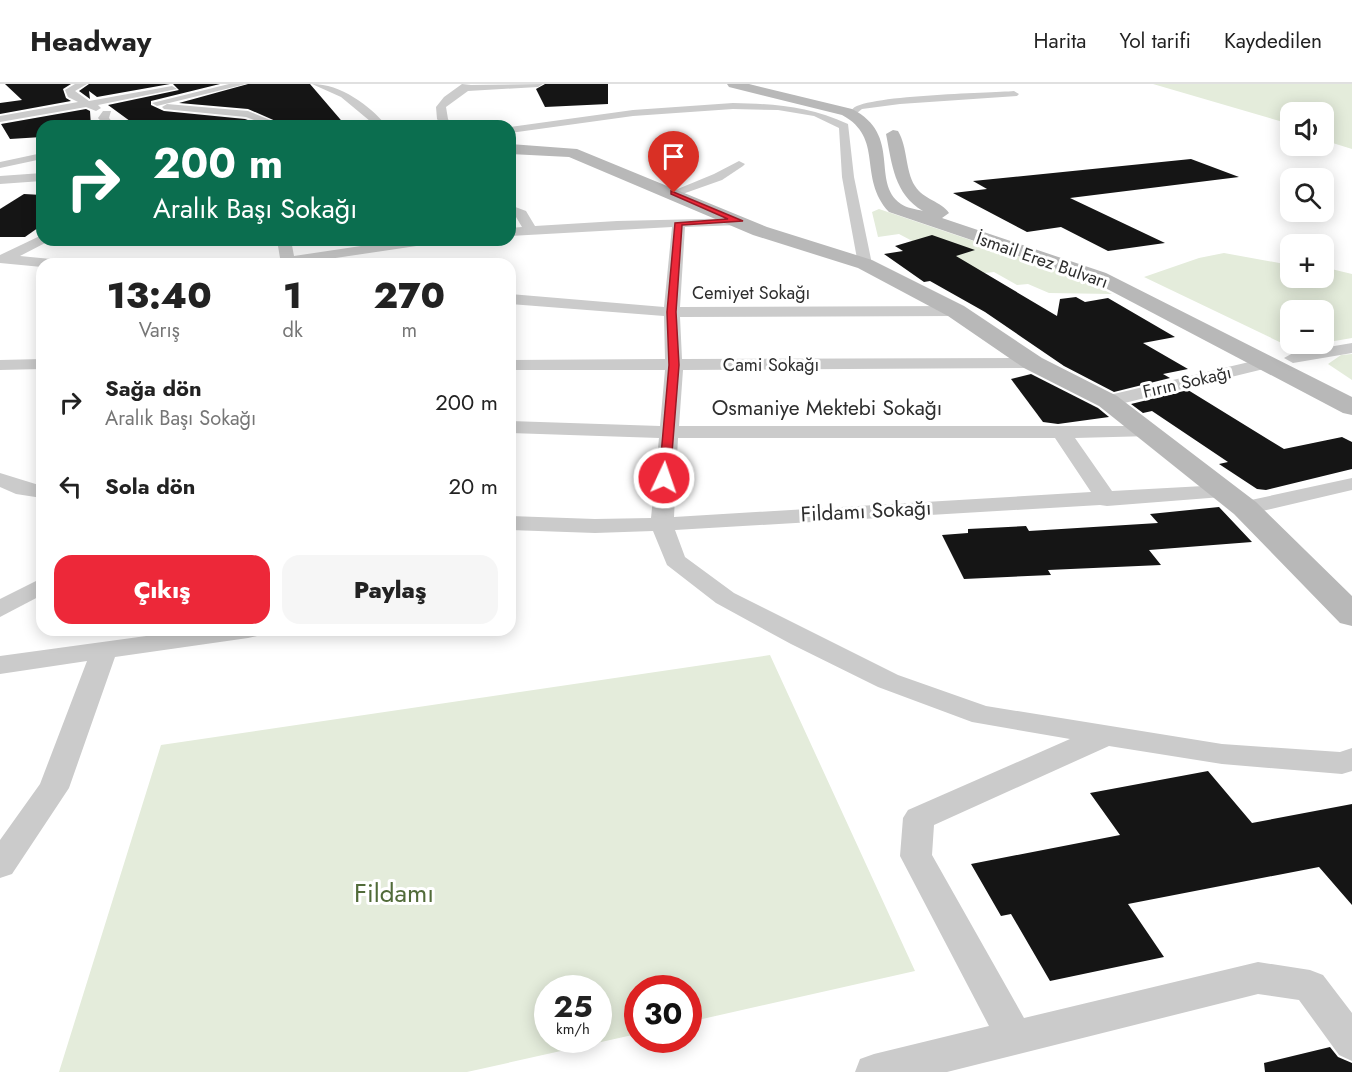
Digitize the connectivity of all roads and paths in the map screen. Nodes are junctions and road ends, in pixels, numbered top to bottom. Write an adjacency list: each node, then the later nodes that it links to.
1 (82, 84): 13 (street)
2 (241, 84): 18 (street)
3 (317, 84): 19 (street)
4 (538, 84): 6 (street)
5 (734, 84): 7 (street, İsmail Erez Bulvarı)
6 (466, 86): 20 (street)
7 (753, 87): 10 (street, İsmail Erez Bulvarı); 11 (street); 14 (street, İsmail Erez Bulvarı)
8 (172, 89): 13 (street)
9 (1014, 94): 12 (street)
10 (827, 102): 12 (street); 14 (street, İsmail Erez Bulvarı)
11 (792, 104): 21 (street); 39 (street)
12 (892, 104): 14 (street); 15 (street)
13 (91, 105): 16 (street); 17 (street)
14 (852, 111): 44 (street, İsmail Erez Bulvarı); 46 (street, İsmail Erez Bulvarı)
15 (883, 117)
16 (0, 119)
17 (105, 120)
18 (264, 120)
19 (375, 120)
20 (443, 120)
21 (516, 129)
22 (516, 149): 28 (street)
23 (36, 157): 25 (street)
24 (739, 164): 28 (street)
25 (0, 165)
26 (36, 177): 27 (street)
27 (0, 180)
28 (674, 193): 30 (street)
29 (516, 211): 32 (street)
30 (739, 221): 31 (street); 39 (street)
31 (679, 223): 32 (street); 42 (street)
32 (531, 230): 33 (street)
33 (516, 231)
34 (36, 241): 37 (street)
35 (391, 246): 36 (street)
36 (313, 258)
37 (2, 259): 38 (street)
38 (36, 262)
39 (865, 264): 41 (street)
40 (516, 299): 42 (street, Cemiyet Sokağı)
41 (956, 311): 42 (street, Cemiyet Sokağı); 45 (street)
42 (672, 312): 50 (street)
43 (1352, 348): 44 (street)
44 (1293, 358): 46 (street); 51 (street, İsmail Erez Bulvarı)
45 (1033, 363): 50 (street, Cami Sokağı); 52 (street)
46 (1266, 363): 52 (street, Fırın Sokağı); 53 (street, İsmail Erez Bulvarı)
47 (36, 364): 48 (street)
48 (0, 365)
49 (516, 365): 50 (street, Cami Sokağı)
50 (674, 365): 56 (street)
51 (1352, 388)
52 (1108, 401): 57 (street)
53 (1352, 407)
54 (516, 427): 56 (street, Osmaniye Mektebi Sokağı)
55 (1060, 431): 56 (street, Osmaniye Mektebi Sokağı); 57 (street, Osmaniye Mektebi Sokağı); 62 (street)
56 (667, 432): 65 (street)
57 (1144, 432): 61 (street)
58 (0, 479): 60 (street)
59 (1352, 484): 63 (street)
60 (36, 491)
61 (1222, 491): 62 (street, Fildamı Sokağı); 63 (street)
62 (1107, 500): 65 (street, Fildamı Sokağı)
63 (1245, 508): 68 (street)
64 (516, 524): 65 (street, Fildamı Sokağı)
65 (662, 524): 72 (street)
66 (36, 588): 67 (street)
67 (0, 609)
68 (1352, 615)
69 (209, 636): 70 (street)
70 (104, 652): 71 (street); 74 (street)
71 (0, 665)
72 (1107, 735): 73 (street); 75 (street)
73 (1352, 759)
74 (0, 865)
75 (1015, 1038): 76 (street); 77 (street)
76 (1352, 1043)
77 (874, 1072)

